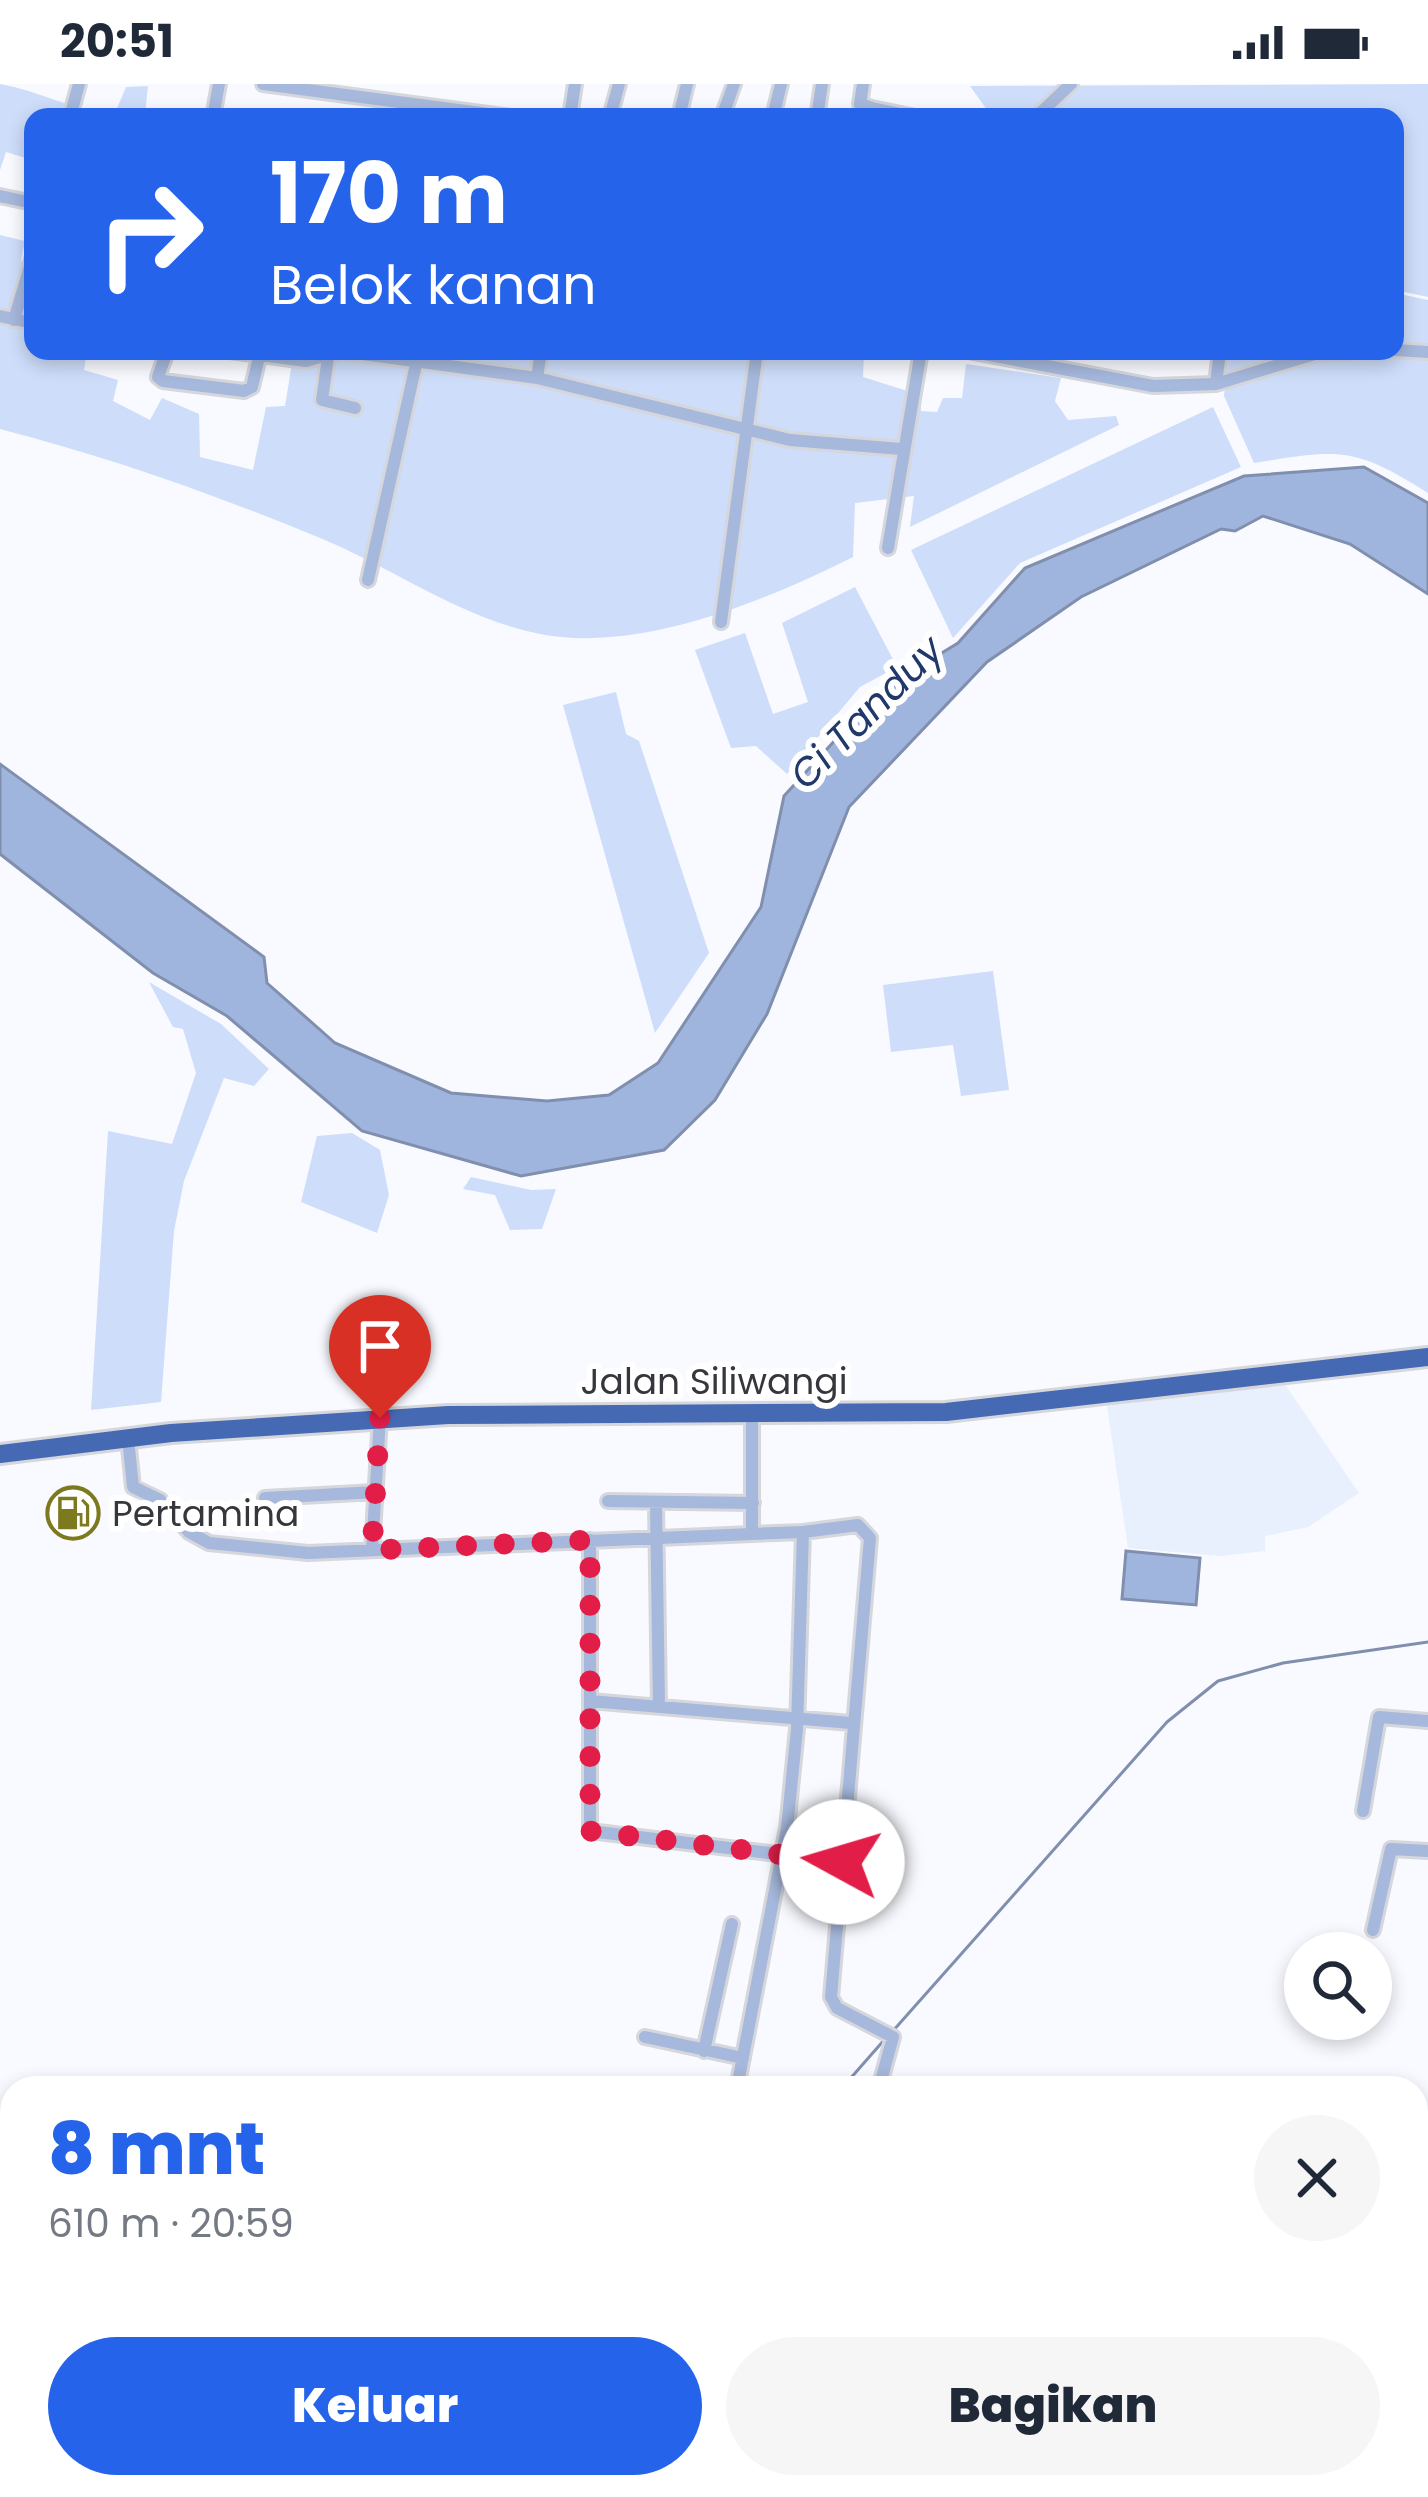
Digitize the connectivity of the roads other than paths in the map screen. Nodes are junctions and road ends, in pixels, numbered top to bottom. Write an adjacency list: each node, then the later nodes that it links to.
1 (263, 84): 3 (street)
2 (1071, 84): 4 (street)
3 (444, 108)
4 (1046, 108)
5 (24, 277): 6 (street)
6 (7, 318)
7 (164, 360): 8 (street)
8 (258, 360)
9 (328, 360): 20 (street)
10 (418, 360): 24 (street)
11 (436, 360): 18 (street)
12 (540, 360): 18 (street)
13 (755, 360): 21 (street)
14 (919, 360): 22 (street)
15 (1016, 360): 19 (street)
16 (1219, 360): 19 (street)
17 (1295, 360): 19 (street)
18 (537, 378): 21 (street)
19 (1216, 384)
20 (355, 408)
21 (744, 425): 22 (street); 25 (street)
22 (901, 449): 23 (street)
23 (887, 548)
24 (368, 580)
25 (722, 622)
26 (1428, 1357): 27 (highway, Jalan Siliwangi)
27 (752, 1414): 28 (highway, Jalan Siliwangi); 35 (street)
28 (380, 1418): 29 (highway, Jalan Siliwangi); 31 (street)
29 (128, 1438): 30 (highway, Jalan Siliwangi); 40 (street)
30 (0, 1454)
31 (376, 1492): 32 (street); 40 (street)
32 (265, 1498)
33 (608, 1501): 34 (street)
34 (656, 1503): 35 (street); 38 (street)
35 (753, 1503): 37 (street)
36 (803, 1532): 37 (street); 43 (street); 45 (street)
37 (752, 1534): 38 (street)
38 (657, 1539): 39 (street); 42 (street)
39 (590, 1540): 40 (street); 41 (street)
40 (372, 1550)
41 (590, 1701): 42 (street); 48 (street)
42 (658, 1707): 43 (street)
43 (797, 1720): 45 (street); 48 (street)
44 (1428, 1721): 46 (street)
45 (851, 1723): 49 (street)
46 (1363, 1811)
47 (1428, 1851): 51 (street)
48 (783, 1855): 49 (street); 54 (street)
49 (842, 1862): 56 (street)
50 (732, 1924): 53 (street)
51 (1373, 1930)
52 (645, 2037): 53 (street)
53 (704, 2051): 54 (street)
54 (743, 2058): 55 (street)
55 (739, 2076)
56 (882, 2076)

